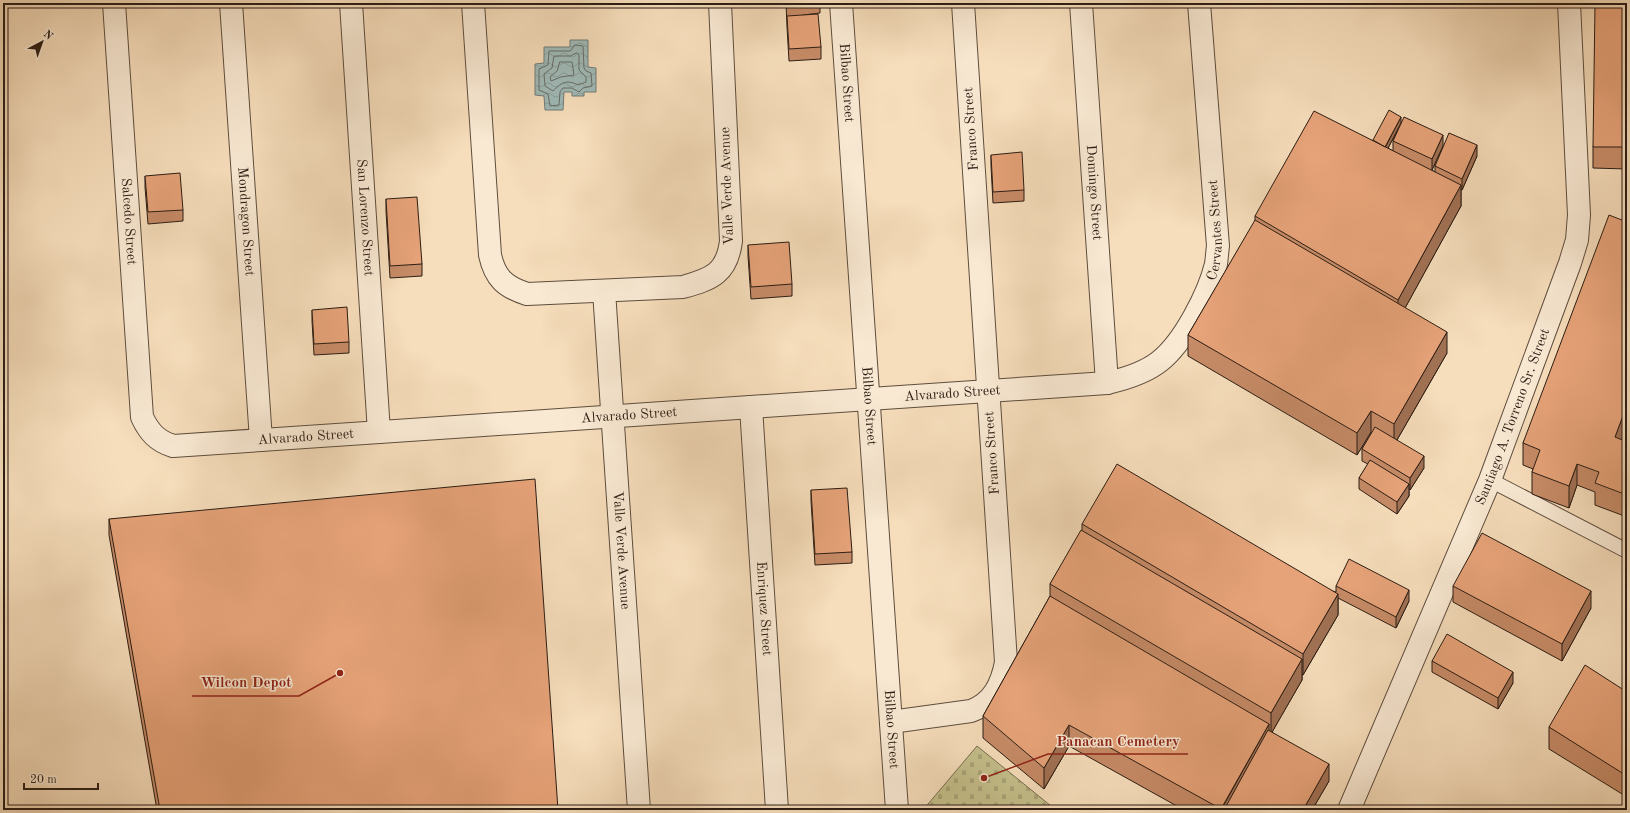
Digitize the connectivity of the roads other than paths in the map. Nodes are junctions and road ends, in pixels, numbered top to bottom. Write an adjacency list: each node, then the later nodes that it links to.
1 (114, 3): 18 (street, Salcedo Street)
2 (232, 3): 19 (street, Mondragon Street)
3 (351, 3): 17 (street, San Lorenzo Street)
4 (473, 3): 11 (street, Valle Verde Avenue)
5 (720, 3): 11 (street, Valle Verde Avenue)
6 (841, 3): 14 (street, Bilbao Street)
7 (963, 3): 13 (street, Franco Street)
8 (1081, 3): 12 (street, Domingo Street)
9 (1199, 3): 12 (street, Cervantes Street)
10 (1569, 3): 20 (street, Santiago A. Torreno Sr. Street)
11 (604, 291): 16 (street, Valle Verde Avenue)
12 (1107, 383): 13 (street, Alvarado Street)
13 (988, 391): 14 (street, Alvarado Street); 22 (street, Franco Street)
14 (868, 399): 15 (street, Alvarado Street); 22 (street, Bilbao Street)
15 (751, 407): 16 (street, Alvarado Street); 24 (street, Enriquez Street)
16 (613, 416): 17 (street, Alvarado Street); 23 (street, Valle Verde Avenue)
17 (379, 432): 19 (street, Alvarado Street)
18 (154, 437): 19 (street, Alvarado Street)
19 (261, 440)
20 (1490, 480): 21 (lane); 26 (street, Santiago A. Torreno Sr. Street)
21 (1627, 551)
22 (891, 722): 25 (street, Bilbao Street)
23 (639, 810)
24 (778, 810)
25 (897, 810)
26 (1349, 810)

